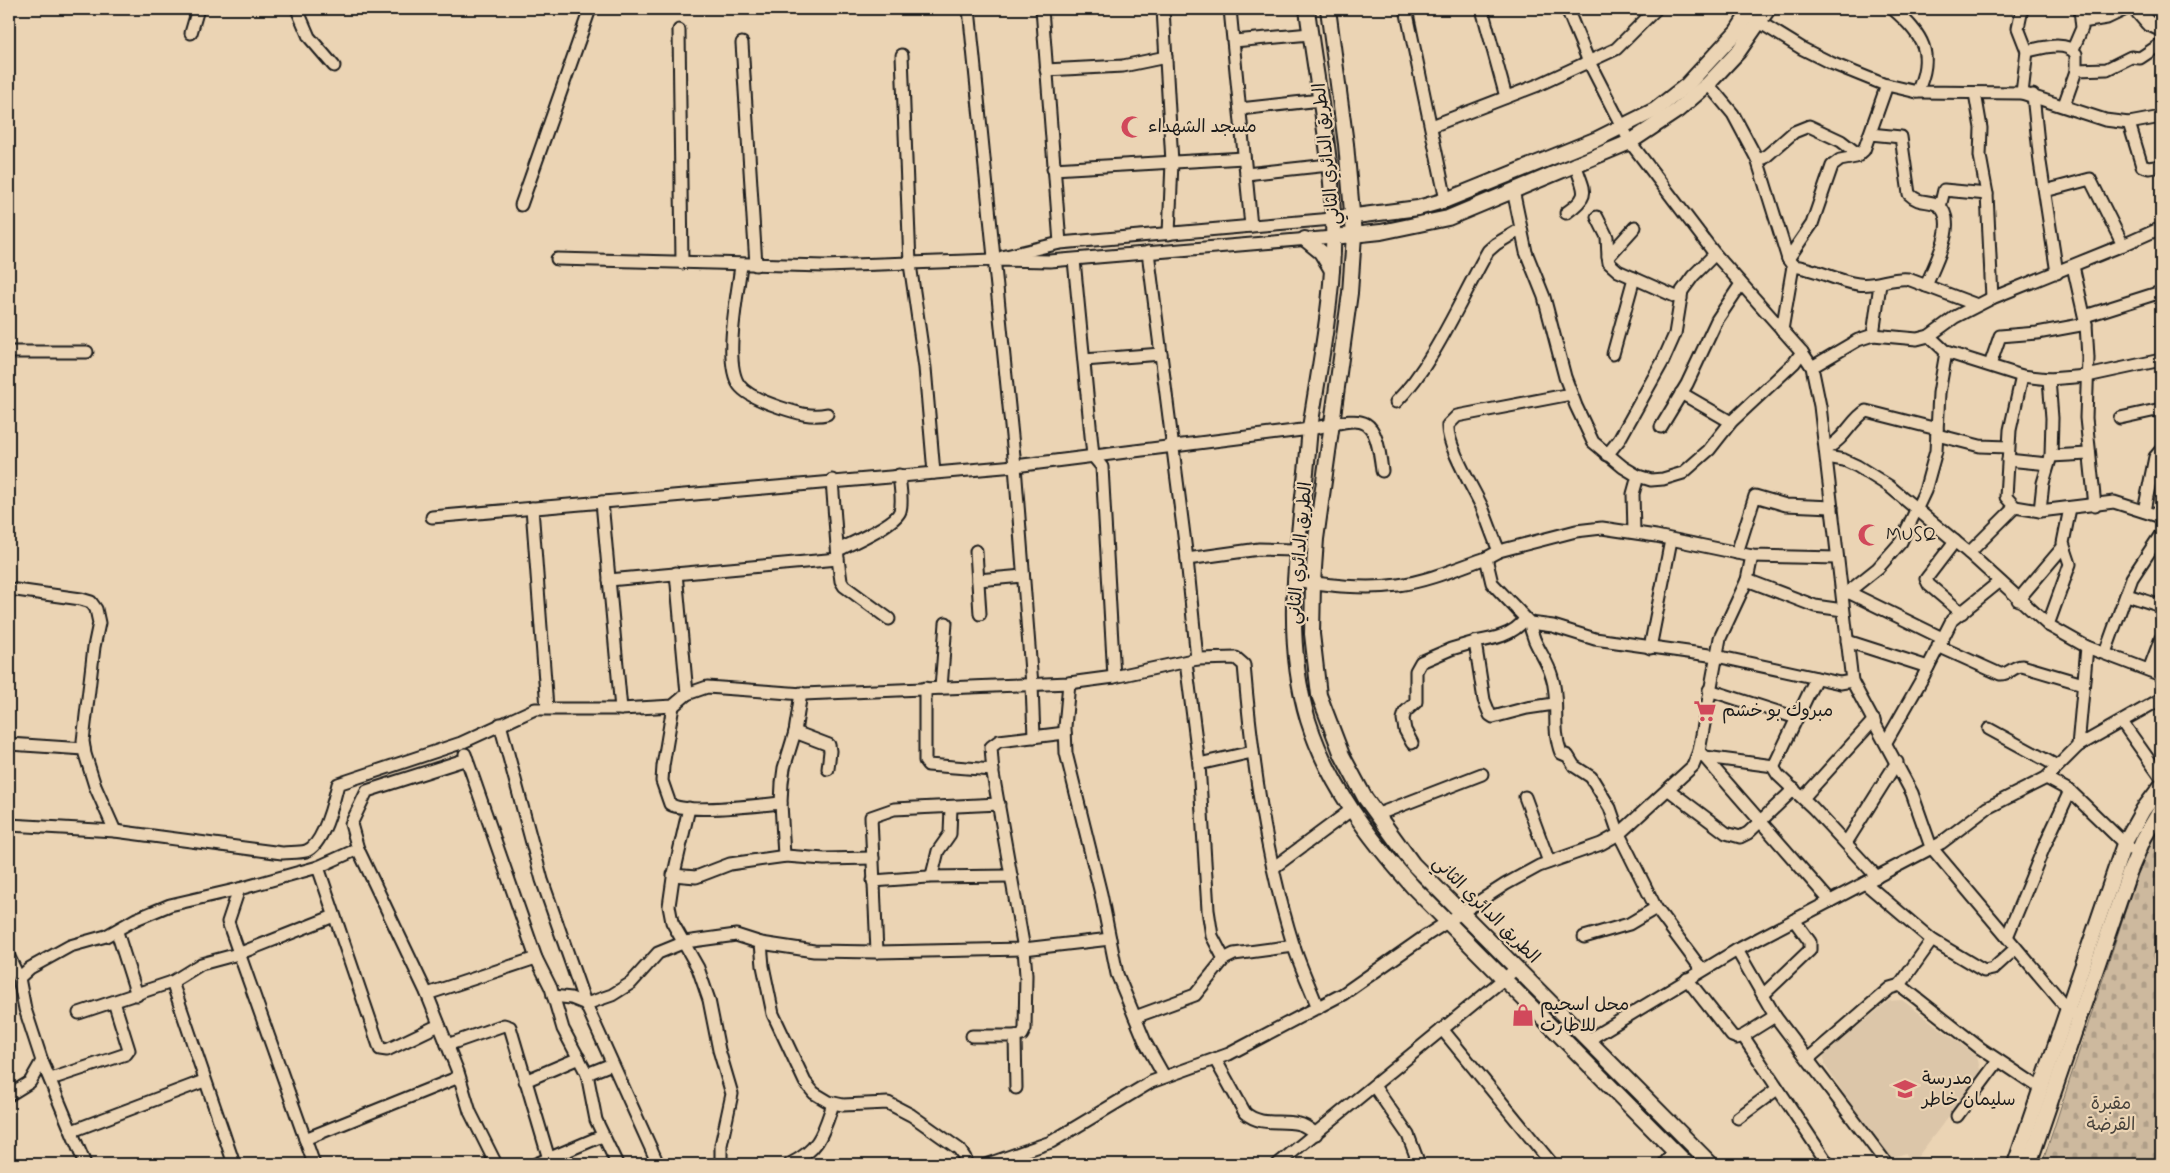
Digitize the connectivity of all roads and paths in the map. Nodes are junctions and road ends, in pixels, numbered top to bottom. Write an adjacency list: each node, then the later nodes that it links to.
1 (198, 9): 25 (street)
2 (297, 9): 35 (street)
3 (590, 9): 66 (street)
4 (969, 9): 86 (street)
5 (1042, 9): 36 (street)
6 (1163, 9): 33 (street)
7 (1230, 9): 27 (street)
8 (1307, 9): 26 (main road, الطريق الدائري الثاني)
9 (1328, 9): 69 (main road, الطريق الدائري الثاني)
10 (1406, 9): 49 (street)
11 (1482, 9): 43 (street)
12 (1567, 9): 34 (street)
13 (1656, 9): 34 (street)
14 (1768, 9): 22 (main road)
15 (1893, 9): 40 (street)
16 (2022, 9): 31 (street)
17 (2080, 9): 21 (street)
18 (2126, 9): 21 (street)
19 (2136, 9): 23 (main road)
20 (1746, 10): 22 (street); 50 (main road)
21 (2082, 22): 30 (street)
22 (1759, 23): 38 (main road); 39 (street)
23 (2161, 29)
24 (679, 30): 88 (street)
25 (191, 33)
26 (1310, 34): 27 (street); 44 (main road, الطريق الدائري الثاني)
27 (1234, 41): 46 (street)
28 (742, 43): 92 (street)
29 (2161, 44): 37 (street)
30 (2072, 49): 31 (street); 37 (street)
31 (2027, 50): 42 (street)
32 (902, 56): 90 (street)
33 (1166, 58): 36 (street); 56 (street)
34 (1589, 62): 43 (street); 50 (street)
35 (334, 66)
36 (1046, 70): 60 (street)
37 (2076, 70): 45 (street)
38 (1708, 84): 52 (main road); 55 (street)
39 (1887, 85): 40 (street); 51 (street)
40 (1917, 92): 41 (street)
41 (1975, 93): 42 (street); 64 (street)
42 (2027, 94): 45 (street); 63 (street)
43 (1506, 97): 49 (street)
44 (1321, 100): 46 (street); 58 (main road, الطريق الدائري الثاني)
45 (2064, 105): 48 (street)
46 (1240, 109): 54 (street)
47 (2161, 117): 48 (street)
48 (2129, 123): 59 (street)
49 (1432, 126): 65 (street)
50 (1624, 127): 52 (street); 65 (main road)
51 (1870, 134): 53 (street); 67 (street)
52 (1630, 142): 57 (main road); 83 (street)
53 (1859, 155): 55 (street); 89 (street)
54 (1244, 158): 56 (street); 61 (street)
55 (1757, 159): 89 (street)
56 (1172, 162): 60 (street); 76 (street)
57 (1575, 163): 62 (main road); 68 (street)
58 (1329, 164): 61 (street); 71 (main road, الطريق الدائري الثاني)
59 (2161, 166)
60 (1053, 169): 80 (street)
61 (1246, 174): 72 (street)
62 (1513, 190): 74 (street); 77 (main road)
63 (2045, 191): 81 (street); 95 (street)
64 (1987, 194): 67 (street); 101 (street)
65 (1446, 200): 69 (main road)
66 (521, 205)
67 (1940, 207): 99 (street)
68 (1566, 213)
69 (1354, 217): 71 (main road); 77 (main road, الطريق الدائري الثاني)
70 (1597, 218): 84 (street)
71 (1332, 219): 72 (street); 78 (main road, الطريق الدائري الثاني)
72 (1251, 226): 76 (street)
73 (1635, 227): 84 (street)
74 (1521, 228): 122 (street); 123 (street)
75 (2161, 228): 81 (street)
76 (1169, 234): 80 (street)
77 (1354, 235): 78 (main road); 128 (main road, الطريق الدائري الثاني)
78 (1333, 237): 79 (street); 94 (main road, الطريق الدائري الثاني)
79 (1305, 239): 82 (street); 94 (main road)
80 (1060, 243): 86 (street)
81 (2123, 246): 93 (street)
82 (1148, 252): 87 (street); 112 (street)
83 (1715, 254): 97 (street); 102 (street)
84 (1608, 257): 96 (street)
85 (557, 259): 88 (street)
86 (994, 260): 87 (street); 90 (street); 141 (street)
87 (1074, 260): 114 (street)
88 (682, 263): 91 (street)
89 (1791, 263): 98 (street); 105 (street)
90 (910, 264): 92 (street); 143 (street)
91 (741, 265): 92 (street); 125 (street)
92 (756, 265)
93 (2073, 266): 95 (street); 104 (street)
94 (1332, 270): 130 (main road, الطريق الدائري الثاني)
95 (2057, 273): 101 (street)
96 (1634, 278): 102 (street); 113 (street)
97 (1741, 284): 105 (street); 121 (street)
98 (1880, 284): 99 (street); 106 (street)
99 (1926, 286): 103 (street)
100 (2161, 292): 104 (street)
101 (1992, 298): 103 (street)
102 (1682, 299): 137 (street)
103 (1977, 305): 107 (street)
104 (2085, 320): 116 (street); 119 (street)
105 (1782, 330): 110 (street)
106 (1873, 335): 107 (street); 117 (street)
107 (1929, 336): 111 (street)
108 (9, 352): 109 (street)
109 (86, 352)
110 (1802, 352): 117 (street); 127 (street)
111 (1946, 352): 116 (street); 131 (street)
112 (1161, 354): 114 (street); 133 (street)
113 (1613, 354)
114 (1084, 360): 138 (street)
115 (2161, 360): 119 (street)
116 (1990, 365): 118 (street)
117 (1812, 367): 135 (street)
118 (2022, 376): 120 (street); 132 (street)
119 (2087, 376): 120 (street); 136 (street)
120 (2049, 379): 140 (street)
121 (1681, 392): 127 (street); 129 (street)
122 (1571, 394): 137 (street); 165 (street)
123 (1396, 402)
124 (2161, 409): 126 (street)
125 (827, 414)
126 (2120, 418)
127 (1731, 422): 145 (street)
128 (1332, 425): 130 (street); 142 (street); 179 (main road, الطريق الدائري الثاني)
129 (1661, 427)
130 (1310, 429): 133 (street); 163 (main road, الطريق الدائري الثاني)
131 (1937, 432): 132 (street); 135 (street); 153 (street)
132 (2008, 446): 139 (street)
133 (1173, 447): 138 (street); 172 (street)
134 (2161, 450): 154 (street)
135 (1826, 453): 149 (street); 153 (street)
136 (2088, 454): 140 (street); 148 (street)
137 (1607, 455): 145 (street)
138 (1094, 456): 141 (street); 206 (street)
139 (2008, 460): 140 (street); 150 (street)
140 (2049, 460): 155 (street)
141 (1015, 466): 143 (street); 174 (street)
142 (1382, 471)
143 (934, 473): 144 (street)
144 (900, 475): 146 (street); 168 (street)
145 (1638, 476): 158 (street)
146 (832, 480): 147 (street); 168 (street)
147 (602, 502): 151 (street); 175 (street)
148 (2096, 506): 152 (street); 154 (street)
149 (1832, 507): 166 (street); 171 (street)
150 (2015, 507): 155 (street); 167 (street)
151 (532, 508): 157 (street); 220 (street)
152 (2070, 508): 155 (street); 162 (street)
153 (1917, 510): 161 (street); 182 (street)
154 (2144, 511): 156 (street)
155 (2040, 512)
156 (2161, 516)
157 (432, 517)
158 (1634, 532): 160 (street); 165 (street)
159 (2161, 534): 183 (street)
160 (1671, 540): 166 (street); 198 (street)
161 (1955, 541): 167 (street); 187 (street)
162 (2063, 547): 184 (street); 192 (street)
163 (1295, 550): 172 (street); 177 (main road, الطريق الدائري الثاني)
164 (976, 551): 176 (street)
165 (1499, 551): 170 (street)
166 (1737, 553): 169 (street)
167 (1969, 553): 180 (street)
168 (838, 555): 173 (street); 189 (street)
169 (1752, 556): 171 (street); 178 (street)
170 (1486, 558): 179 (street); 190 (street)
171 (1837, 558): 182 (street)
172 (1187, 559): 201 (street)
173 (676, 573): 175 (street); 216 (street)
174 (1023, 576): 176 (street); 211 (street)
175 (609, 580): 221 (street)
176 (978, 580): 188 (street)
177 (1294, 580): 179 (street); 259 (main road, الطريق الدائري الثاني)
178 (1746, 580): 186 (street); 200 (street)
179 (1313, 582): 260 (main road, الطريق الدائري الثاني)
180 (1999, 582): 184 (street); 187 (street)
181 (9, 589): 235 (street)
182 (1846, 594): 186 (street); 196 (street)
183 (2127, 594): 185 (street); 199 (street)
184 (2018, 600): 192 (street)
185 (2161, 606)
186 (1843, 610): 195 (street)
187 (1962, 612): 196 (street)
188 (980, 614)
189 (889, 619)
190 (1527, 621): 194 (street); 198 (street); 218 (street)
191 (946, 623): 213 (street)
192 (2048, 625): 197 (street)
193 (2161, 638): 204 (street)
194 (1475, 642): 218 (street); 232 (street)
195 (1847, 642): 203 (street); 208 (street)
196 (1940, 642): 203 (street); 210 (street)
197 (2087, 647): 199 (street); 210 (street)
198 (1650, 648): 200 (street)
199 (2105, 653): 204 (street)
200 (1716, 656): 207 (street); 214 (street)
201 (1197, 659): 202 (street); 236 (street)
202 (1186, 662): 206 (street); 240 (street)
203 (1928, 668): 230 (street)
204 (2149, 670): 205 (street)
205 (2161, 675)
206 (1114, 677): 209 (street)
207 (1816, 678): 208 (street); 222 (street)
208 (1852, 681): 223 (street)
209 (1069, 683): 211 (street); 228 (street)
210 (2082, 684): 234 (street)
211 (1032, 685): 213 (street); 229 (street)
212 (925, 688): 213 (street); 215 (street); 244 (street)
213 (941, 688)
214 (1709, 690): 222 (street); 237 (street)
215 (801, 693): 216 (street); 227 (street)
216 (687, 694): 219 (street)
217 (2161, 699): 224 (street)
218 (1554, 704): 264 (street)
219 (673, 706): 221 (street); 257 (street)
220 (547, 708): 221 (street); 225 (street)
221 (621, 709)
222 (1797, 718): 242 (street)
223 (1874, 720): 230 (street); 253 (street)
224 (2122, 722): 234 (street); 246 (street)
225 (500, 724): 231 (street); 316 (street)
226 (1989, 729): 241 (street)
227 (795, 732): 243 (street); 254 (street)
228 (1065, 733): 229 (street); 291 (street)
229 (1034, 737): 244 (street)
230 (1886, 742): 239 (street)
231 (461, 743): 238 (street); 263 (street)
232 (1412, 743)
233 (9, 744): 235 (street)
234 (2078, 746): 241 (street)
235 (84, 749): 263 (street)
236 (1252, 752): 240 (street); 274 (street)
237 (1702, 754): 242 (street); 250 (street); 261 (street)
238 (466, 759): 268 (street); 302 (street)
239 (1897, 762): 265 (street); 267 (street)
240 (1199, 764): 303 (street)
241 (2057, 766): 247 (street)
242 (1773, 767): 249 (street)
243 (828, 769)
244 (993, 770): 255 (street)
245 (1482, 774): 260 (street)
246 (2161, 777)
247 (2046, 778): 251 (street); 267 (street)
248 (2161, 786): 266 (main road)
249 (1794, 789): 253 (street); 261 (street)
250 (1669, 790): 261 (street); 264 (street)
251 (2070, 791): 266 (street); 290 (street)
252 (1525, 797): 272 (street)
253 (1803, 798): 265 (street)
254 (781, 803): 257 (street); 270 (street)
255 (999, 804): 256 (street); 276 (street)
256 (951, 807): 271 (street); 277 (street)
257 (689, 808): 275 (street)
258 (2161, 809): 269 (main road)
259 (1351, 810): 274 (street); 287 (main road, الطريق الدائري الثاني)
260 (1376, 815): 284 (main road, الطريق الدائري الثاني)
261 (1761, 822): 282 (street)
262 (9, 825): 263 (street)
263 (115, 831)
264 (1619, 834): 272 (street); 283 (street)
265 (1846, 842): 278 (street)
266 (2124, 844): 269 (street); 319 (main road)
267 (1932, 846): 278 (street); 290 (street)
268 (358, 850): 273 (street); 311 (street)
269 (2136, 853): 319 (main road)
270 (784, 856): 271 (street); 275 (street)
271 (873, 858): 279 (street)
272 (1549, 862): 284 (street)
273 (318, 867): 281 (street); 285 (street)
274 (1273, 868): 295 (street)
275 (674, 875): 293 (street)
276 (1011, 876): 277 (street); 297 (street)
277 (928, 877): 279 (street)
278 (1877, 877): 280 (street)
279 (873, 881): 299 (street)
280 (1865, 883): 282 (street); 292 (street)
281 (239, 889): 288 (street); 300 (street)
282 (1830, 901): 286 (street)
283 (1656, 908): 289 (street); 305 (street)
284 (1462, 912): 287 (street); 304 (main road, الطريق الدائري الثاني)
285 (334, 916): 300 (street); 322 (street)
286 (1794, 920): 298 (street); 313 (street)
287 (1449, 922): 307 (main road, الطريق الدائري الثاني); 317 (street)
288 (117, 932): 306 (street); 312 (street)
289 (1584, 936)
290 (2007, 937): 296 (street)
291 (1110, 939): 297 (street); 321 (street)
292 (1932, 940): 296 (street); 310 (street)
293 (685, 942): 294 (street); 316 (street); 363 (street)
294 (761, 943): 299 (street); 346 (street)
295 (1294, 946): 303 (street); 317 (street)
296 (2016, 948): 319 (street)
297 (1024, 949): 299 (street); 325 (street)
298 (1737, 950): 305 (street); 313 (street)
299 (877, 952)
300 (238, 954): 309 (street); 352 (street)
301 (9, 957): 306 (street)
302 (536, 958): 311 (street); 314 (street)
303 (1224, 959): 321 (street)
304 (1516, 968): 307 (street); 327 (main road, الطريق الدائري الثاني)
305 (1702, 970): 308 (street)
306 (19, 978): 333 (street)
307 (1504, 979): 323 (street); 353 (main road, الطريق الدائري الثاني)
308 (1687, 979): 326 (street); 327 (street)
309 (172, 982): 312 (street); 339 (street)
310 (1900, 985): 330 (street); 332 (street)
311 (427, 994): 322 (street)
312 (137, 995): 315 (street)
313 (1763, 995): 320 (street)
314 (553, 996): 316 (street); 329 (street)
315 (114, 1002): 318 (street); 338 (street)
316 (586, 1004): 334 (street)
317 (1318, 1008): 331 (street)
318 (79, 1014)
319 (2073, 1014): 344 (main road); 375 (main road)
320 (1776, 1016): 326 (street); 330 (street)
321 (1135, 1017): 336 (street)
322 (439, 1026): 328 (street)
323 (1442, 1029): 341 (street); 368 (street)
324 (972, 1036): 325 (street)
325 (1015, 1036): 342 (street)
326 (1743, 1036): 343 (street)
327 (1588, 1040): 371 (main road, الطريق الدائري الثاني)
328 (447, 1045): 337 (street); 340 (street)
329 (579, 1058): 335 (street); 340 (street)
330 (1809, 1058): 373 (street)
331 (1214, 1059): 336 (street); 350 (street)
332 (1998, 1060): 344 (street); 347 (street)
333 (42, 1061): 338 (street); 345 (street)
334 (612, 1064): 335 (street); 362 (street)
335 (587, 1074): 351 (street)
336 (1164, 1076): 366 (street)
337 (459, 1077): 352 (street); 359 (street)
338 (51, 1079): 349 (street)
339 (204, 1081): 349 (street); 357 (street)
340 (525, 1081): 354 (street)
341 (1374, 1086): 350 (street); 355 (street)
342 (1016, 1088)
343 (1777, 1088): 348 (street); 372 (street)
344 (2040, 1088): 374 (main road)
345 (9, 1096)
346 (833, 1104): 364 (street); 365 (street)
347 (1957, 1116)
348 (1738, 1118)
349 (72, 1132): 356 (street)
350 (1316, 1134): 367 (street)
351 (602, 1136): 354 (street); 361 (street)
352 (305, 1139): 358 (street)
353 (1674, 1151): 369 (street); 370 (main road, الطريق الدائري الثاني)
354 (549, 1159): 360 (street)
355 (1417, 1163)
356 (85, 1164)
357 (234, 1164)
358 (311, 1164)
359 (496, 1164)
360 (536, 1164)
361 (617, 1164)
362 (658, 1164)
363 (721, 1164)
364 (790, 1164)
365 (965, 1164)
366 (988, 1164)
367 (1278, 1164)
368 (1552, 1164)
369 (1664, 1164)
370 (1687, 1164)
371 (1711, 1164)
372 (1828, 1164)
373 (1887, 1164)
374 (2015, 1164)
375 (2029, 1164)

